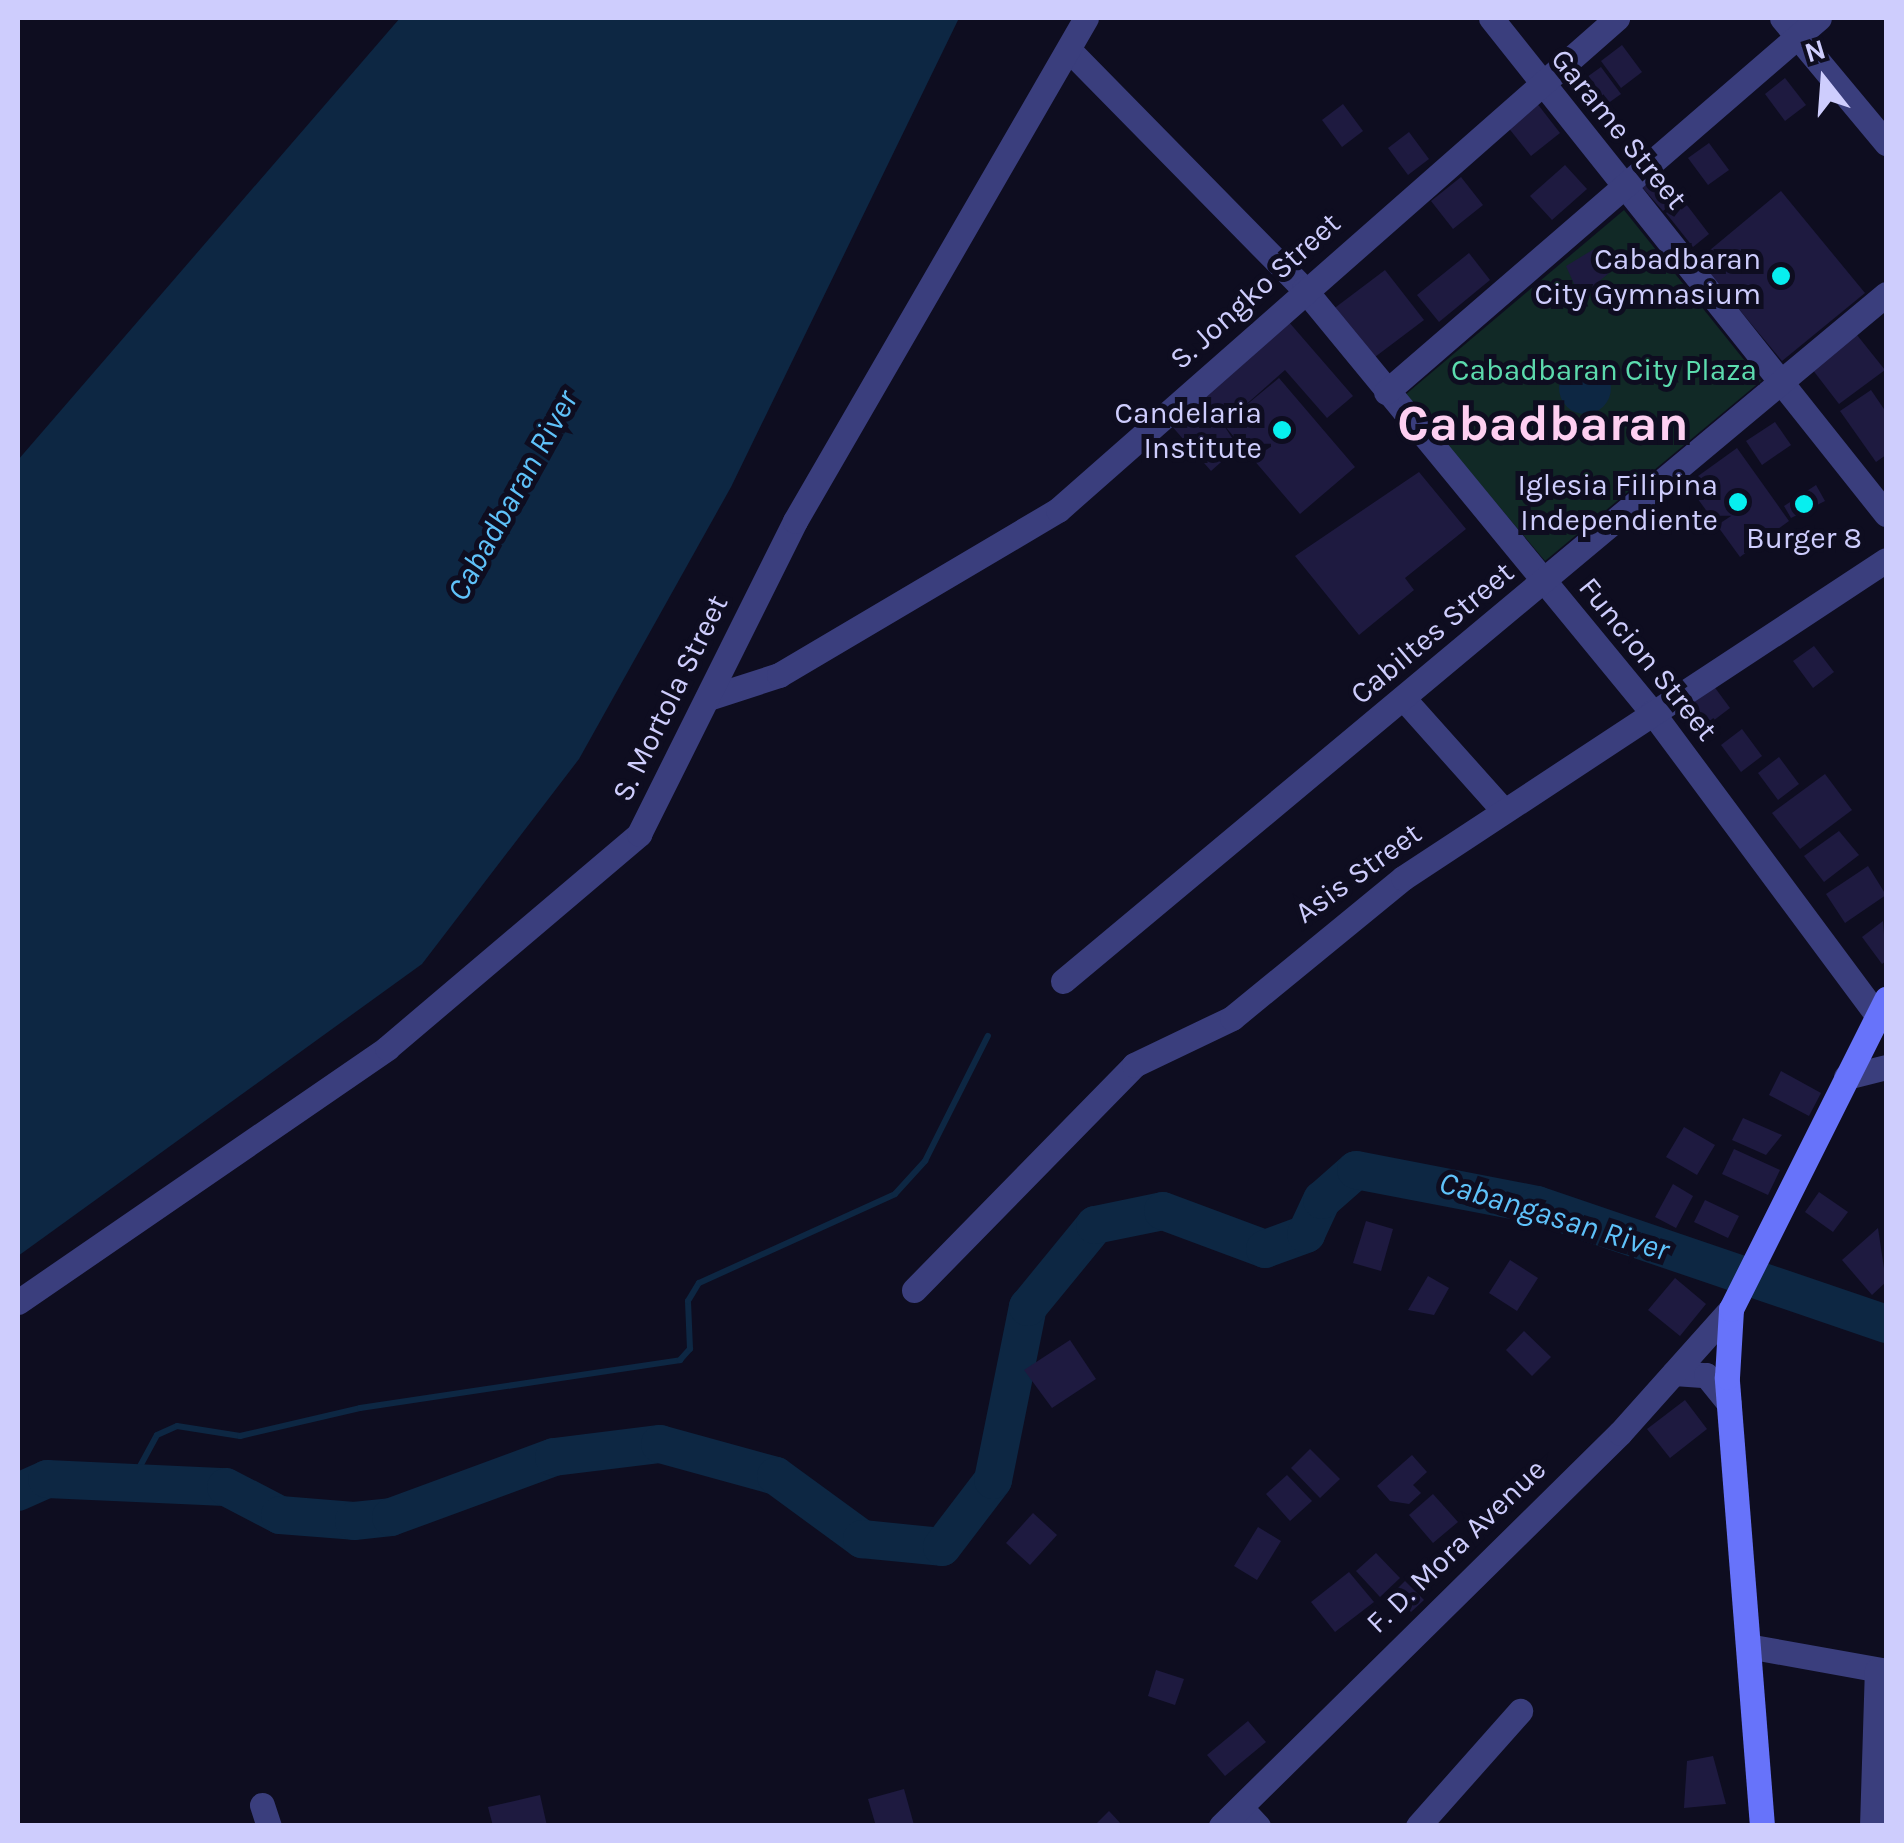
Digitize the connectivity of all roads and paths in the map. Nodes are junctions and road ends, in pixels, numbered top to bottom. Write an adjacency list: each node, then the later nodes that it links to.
1 (1086, 18): 6 (street, S. Mortola Street)
2 (1490, 18): 7 (street, Garame Street)
3 (1616, 18): 7 (street, S. Jongko Street)
4 (1818, 18): 5 (street)
5 (1789, 27): 8 (street); 9 (street)
6 (1070, 52): 10 (street, Funcion Street); 17 (street, S. Mortola Street)
7 (1542, 85): 9 (street, Garame Street); 10 (street, S. Jongko Street)
8 (1886, 142)
9 (1628, 192): 12 (street, Garame Street); 13 (street)
10 (1304, 289): 13 (street, Funcion Street); 17 (street, S. Jongko Street)
11 (1886, 294): 12 (street, Cabiltes Street)
12 (1777, 382): 14 (street, Garame Street); 16 (street, Cabiltes Street)
13 (1386, 392): 16 (street, Funcion Street)
14 (1886, 514)
15 (1886, 560): 19 (street, Asis Street)
16 (1544, 582): 18 (street, Cabiltes Street); 19 (street, Funcion Street)
17 (708, 698): 27 (street, S. Mortola Street)
18 (1403, 698): 20 (street); 21 (street, Cabiltes Street)
19 (1652, 712): 20 (street, Asis Street); 22 (street, Funcion Street)
20 (1503, 810): 25 (street, Asis Street)
21 (1063, 981)
22 (1882, 1012): 24 (main road)
23 (1886, 1067): 24 (street)
24 (1846, 1077): 26 (main road)
25 (914, 1290)
26 (1739, 1290): 28 (street, F. D. Mora Avenue); 29 (main road)
27 (18, 1302)
28 (1674, 1373): 29 (street); 35 (street, F. D. Mora Avenue)
29 (1730, 1403): 30 (main road)
30 (1753, 1647): 31 (street); 33 (main road)
31 (1791, 1660): 32 (street); 33 (street)
32 (1882, 1670): 38 (street)
33 (1755, 1678): 37 (main road)
34 (1520, 1711): 36 (street)
35 (1240, 1820)
36 (1418, 1826)
37 (1762, 1826)
38 (1872, 1826)

